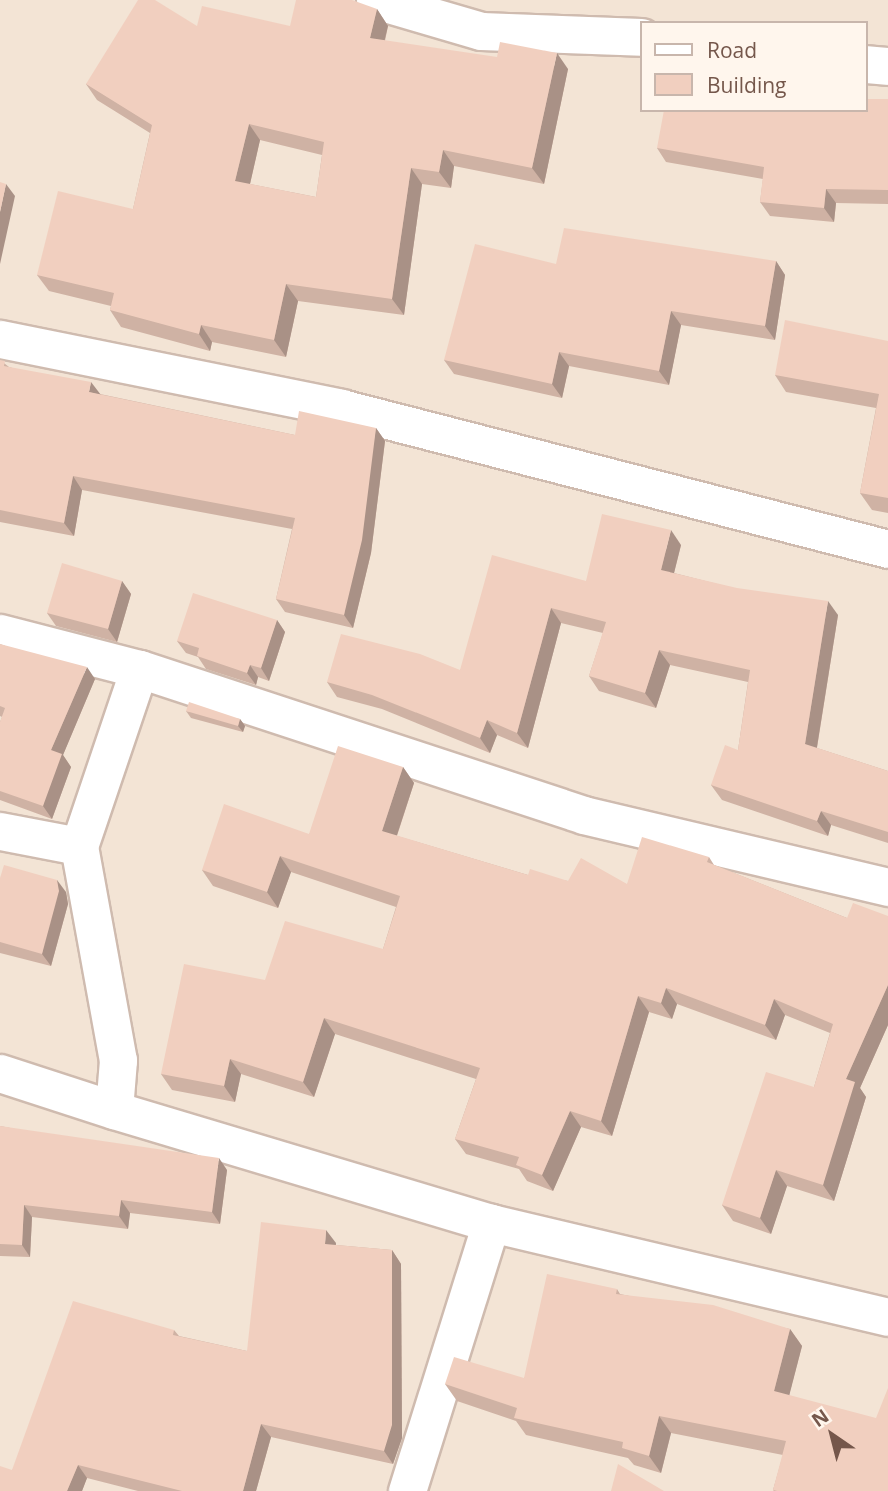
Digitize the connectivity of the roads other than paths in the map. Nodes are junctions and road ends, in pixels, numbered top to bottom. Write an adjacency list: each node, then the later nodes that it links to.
1 (375, 0): 2 (street)
2 (640, 37)
3 (867, 64): 4 (street)
4 (888, 66)
5 (0, 339): 6 (street)
6 (888, 549)
7 (0, 633): 8 (street)
8 (139, 669): 10 (street); 11 (street)
9 (0, 831): 10 (street)
10 (79, 846): 13 (street)
11 (888, 887)
12 (0, 1073): 13 (street)
13 (114, 1110): 14 (street)
14 (491, 1223): 15 (street); 16 (street)
15 (888, 1317)
16 (407, 1491)

